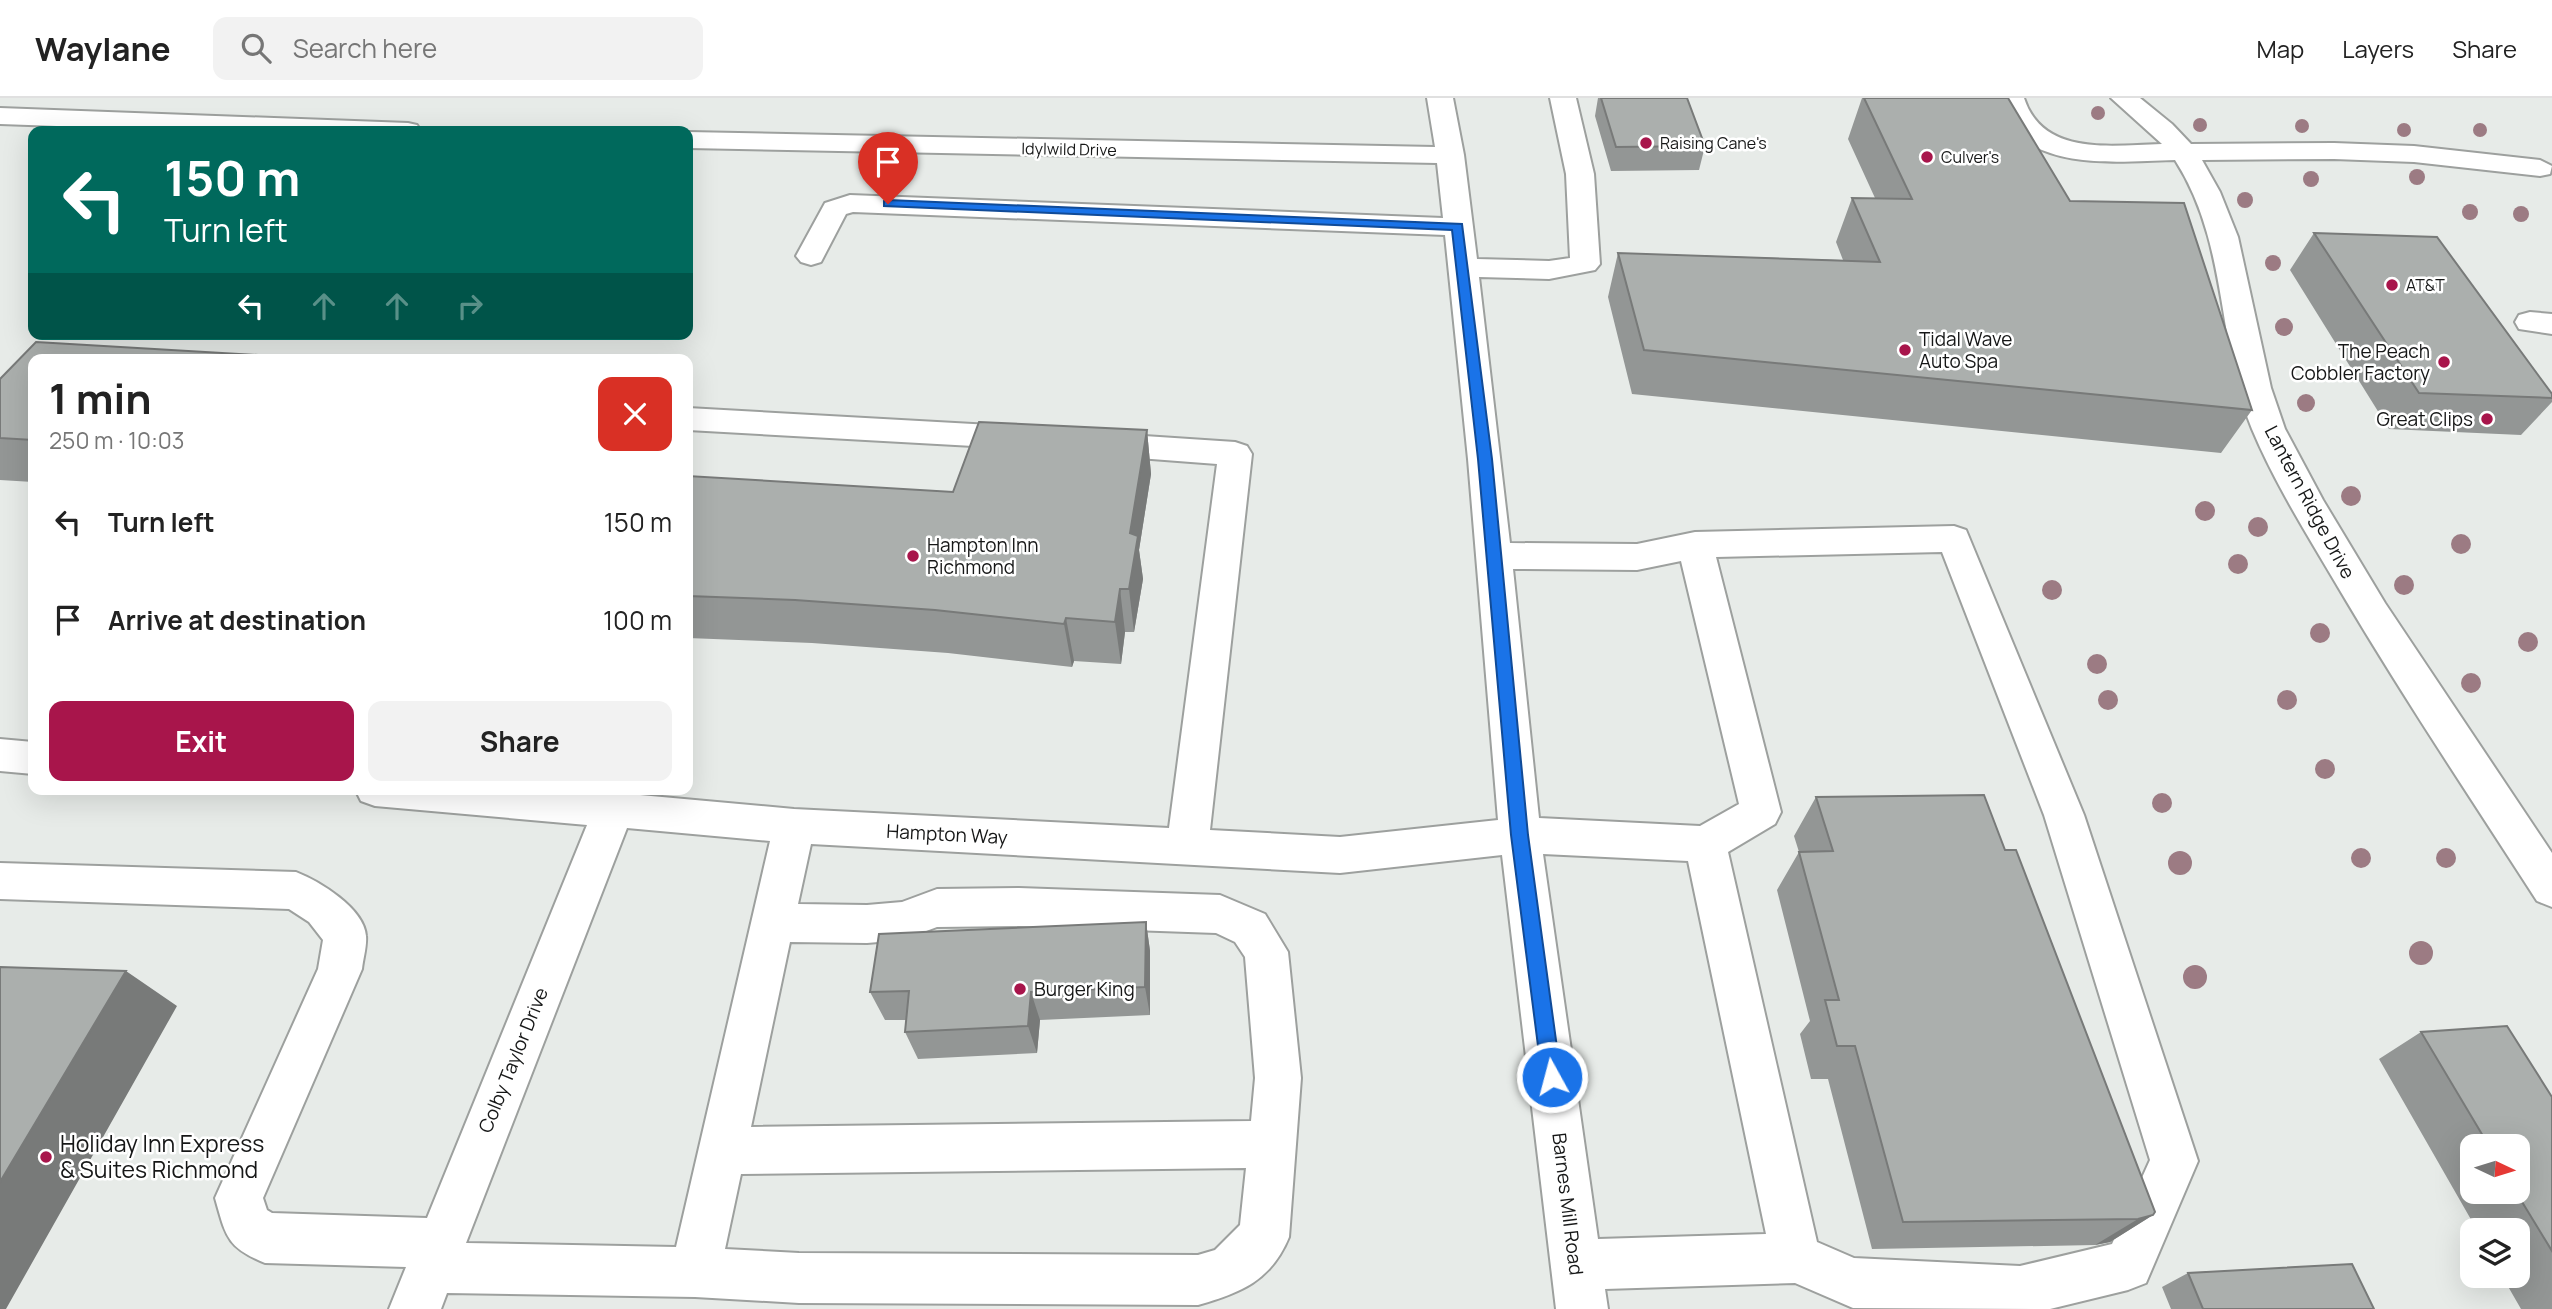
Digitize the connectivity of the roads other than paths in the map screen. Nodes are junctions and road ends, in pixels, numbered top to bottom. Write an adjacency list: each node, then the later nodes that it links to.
1 (1440, 98): 9 (street, Barnes Mill Road)
2 (1563, 98): 13 (street)
3 (2011, 98): 8 (street)
4 (2123, 98): 8 (street, Lantern Ridge Drive)
5 (0, 116): 6 (street)
6 (272, 126)
7 (693, 140): 9 (street, Idylwild Drive)
8 (2183, 152): 10 (street); 26 (street, Lantern Ridge Drive)
9 (1450, 155): 11 (street, Barnes Mill Road)
10 (2540, 168)
11 (1458, 227): 12 (street); 13 (street, Barnes Mill Road)
12 (811, 256)
13 (1462, 268): 16 (street, Barnes Mill Road)
14 (693, 419): 24 (street)
15 (1695, 545): 16 (street); 23 (street); 30 (street)
16 (1493, 556): 22 (street, Barnes Mill Road)
17 (0, 755): 18 (street)
18 (28, 758)
19 (507, 795): 20 (street, Hampton Way)
20 (617, 800): 21 (street, Hampton Way); 32 (street, Colby Taylor Drive)
21 (794, 826): 24 (street, Hampton Way); 27 (street)
22 (1520, 835): 23 (street, Hampton Way); 24 (street, Hampton Way); 33 (street, Barnes Mill Road)
23 (1705, 844): 30 (street)
24 (1187, 848)
25 (0, 881): 32 (street)
26 (2552, 888)
27 (772, 923): 28 (street); 29 (street)
28 (1273, 1144): 29 (street); 31 (street)
29 (722, 1151): 31 (street)
30 (1796, 1258): 33 (street)
31 (695, 1272): 32 (street)
32 (429, 1274)
33 (1579, 1287)

